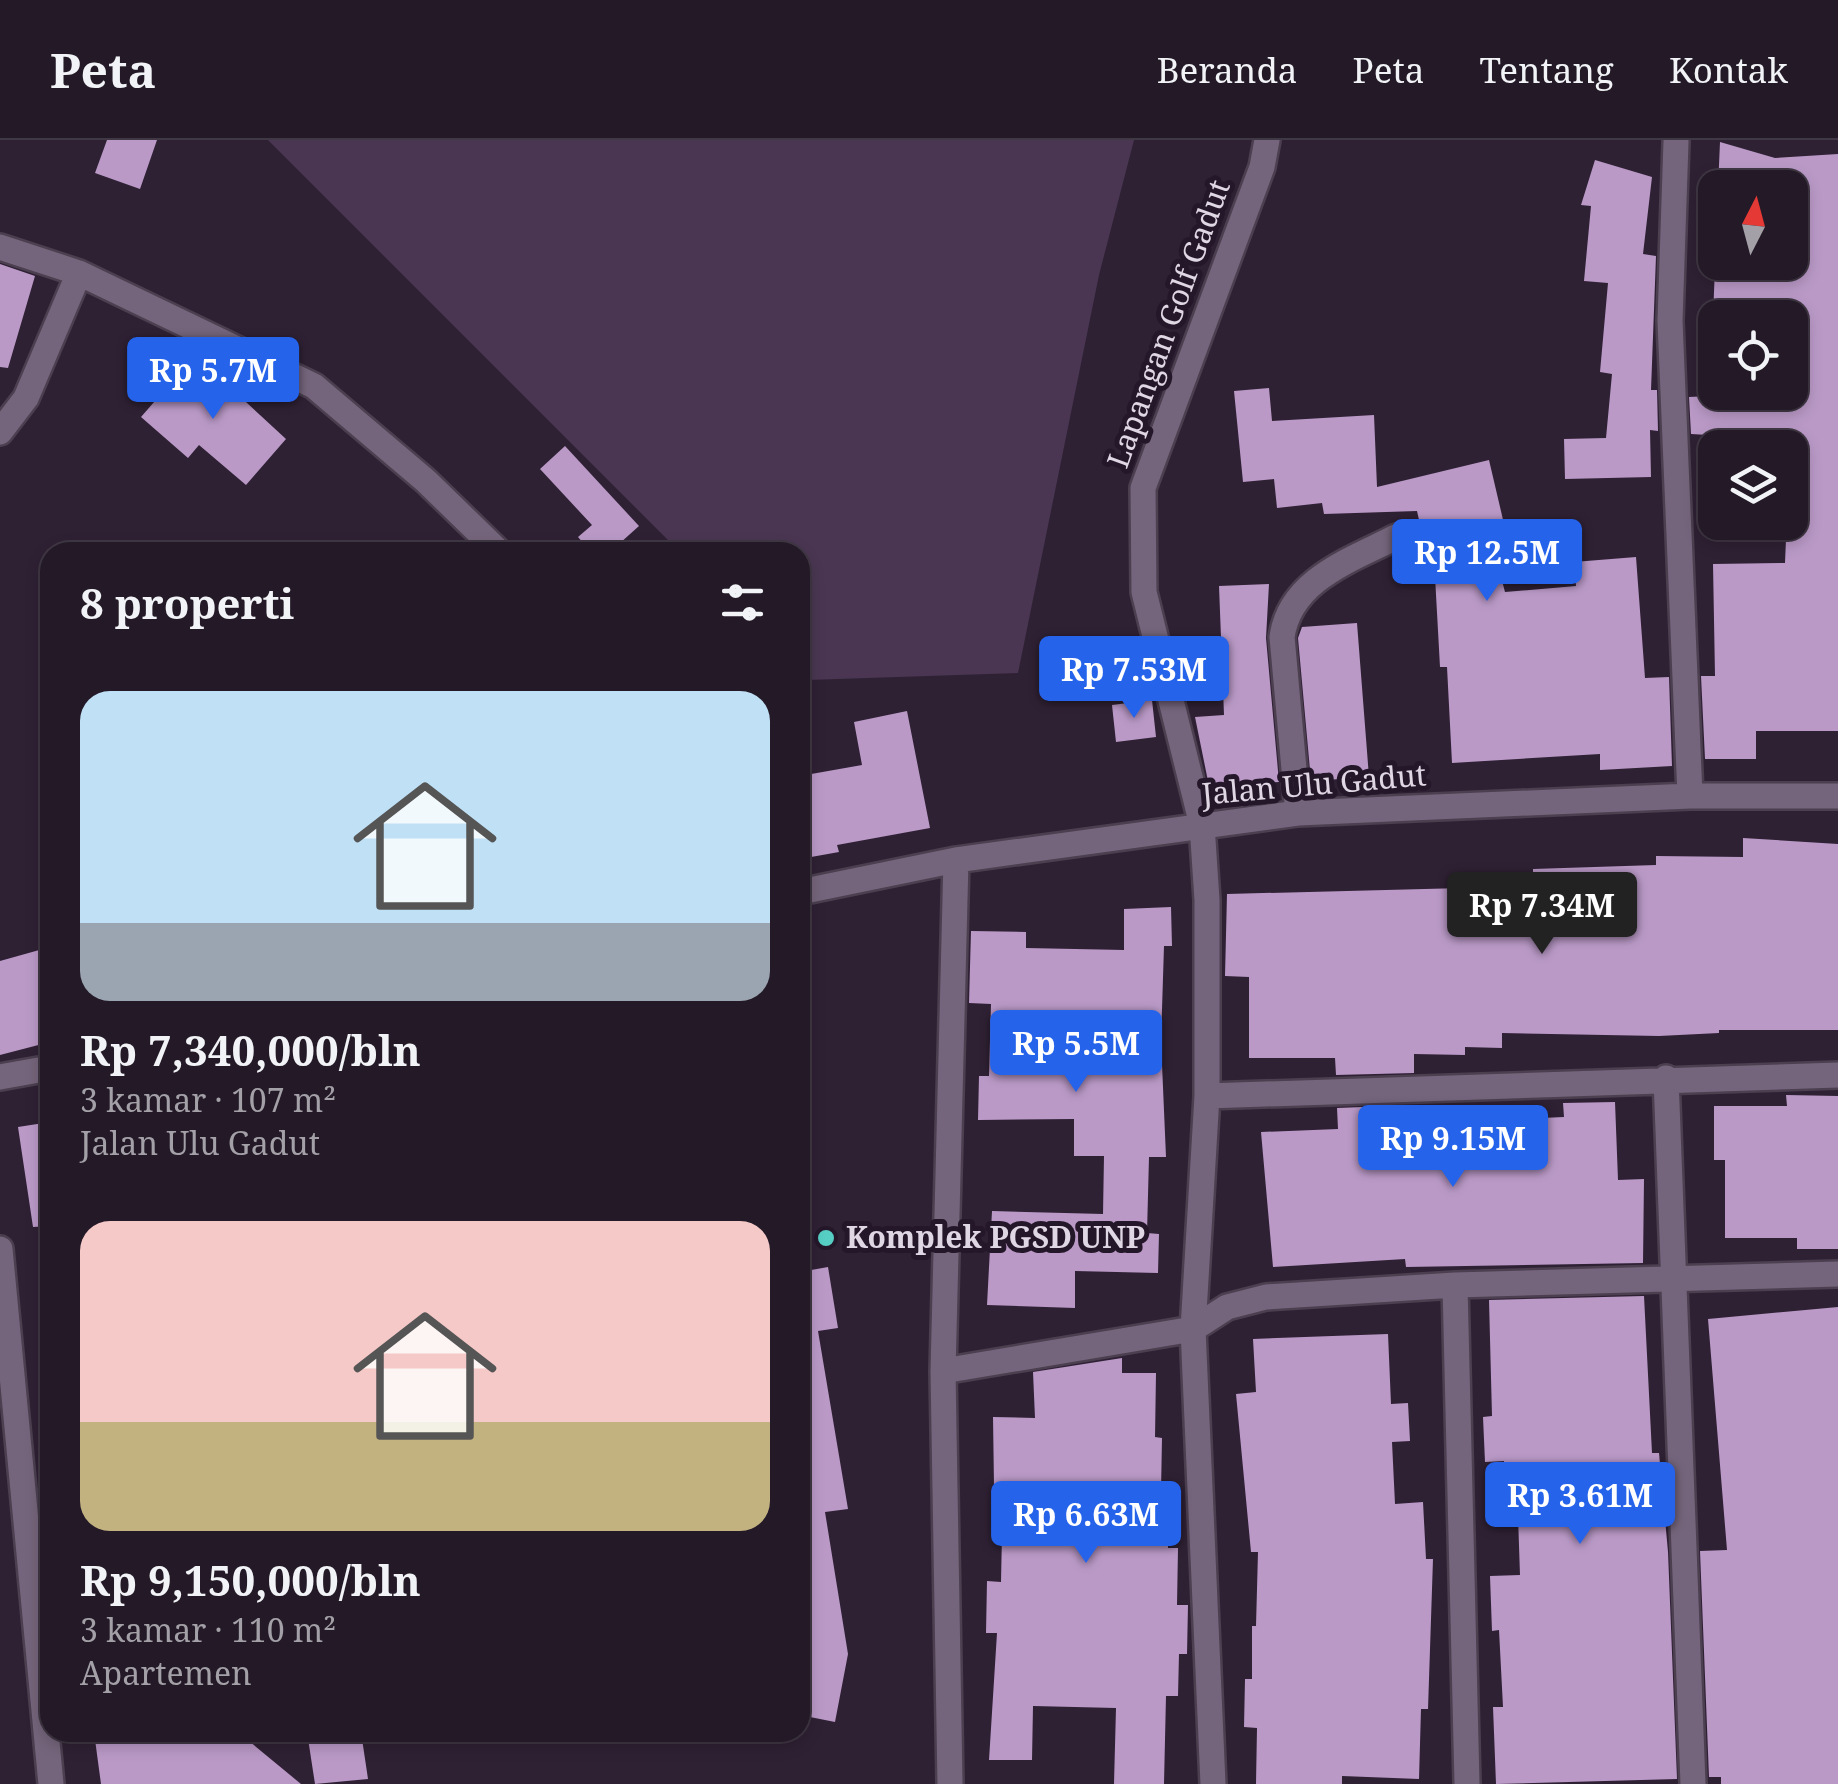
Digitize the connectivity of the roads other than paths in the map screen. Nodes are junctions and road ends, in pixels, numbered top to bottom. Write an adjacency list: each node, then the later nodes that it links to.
1 (1267, 140): 11 (street, Lapangan Golf Gadut)
2 (1676, 142): 8 (street)
3 (0, 246): 4 (street)
4 (79, 273): 5 (street); 7 (street)
5 (0, 432)
6 (1396, 537): 10 (street)
7 (489, 542)
8 (1690, 796): 9 (street, Jalan Ulu Gadut); 10 (street, Jalan Ulu Gadut)
9 (1838, 796)
10 (1298, 813): 11 (street, Jalan Ulu Gadut)
11 (1202, 825): 12 (street, Jalan Ulu Gadut); 18 (street, Lapangan Golf Gadut)
12 (956, 860): 13 (street, Jalan Ulu Gadut); 24 (street)
13 (810, 888)
14 (40, 1070): 16 (street)
15 (1838, 1075): 17 (street)
16 (0, 1077)
17 (1666, 1078): 18 (street); 21 (street)
18 (1207, 1096): 23 (street, Lapangan Golf Gadut)
19 (0, 1248): 25 (street)
20 (1838, 1274): 21 (street)
21 (1674, 1277): 22 (street); 31 (street)
22 (1454, 1285): 23 (street); 30 (street)
23 (1193, 1329): 24 (street); 29 (street, Lapangan Golf Gadut)
24 (943, 1370): 28 (street)
25 (40, 1668)
26 (47, 1742): 27 (street)
27 (51, 1784)
28 (950, 1784)
29 (1213, 1784)
30 (1467, 1784)
31 (1693, 1784)

